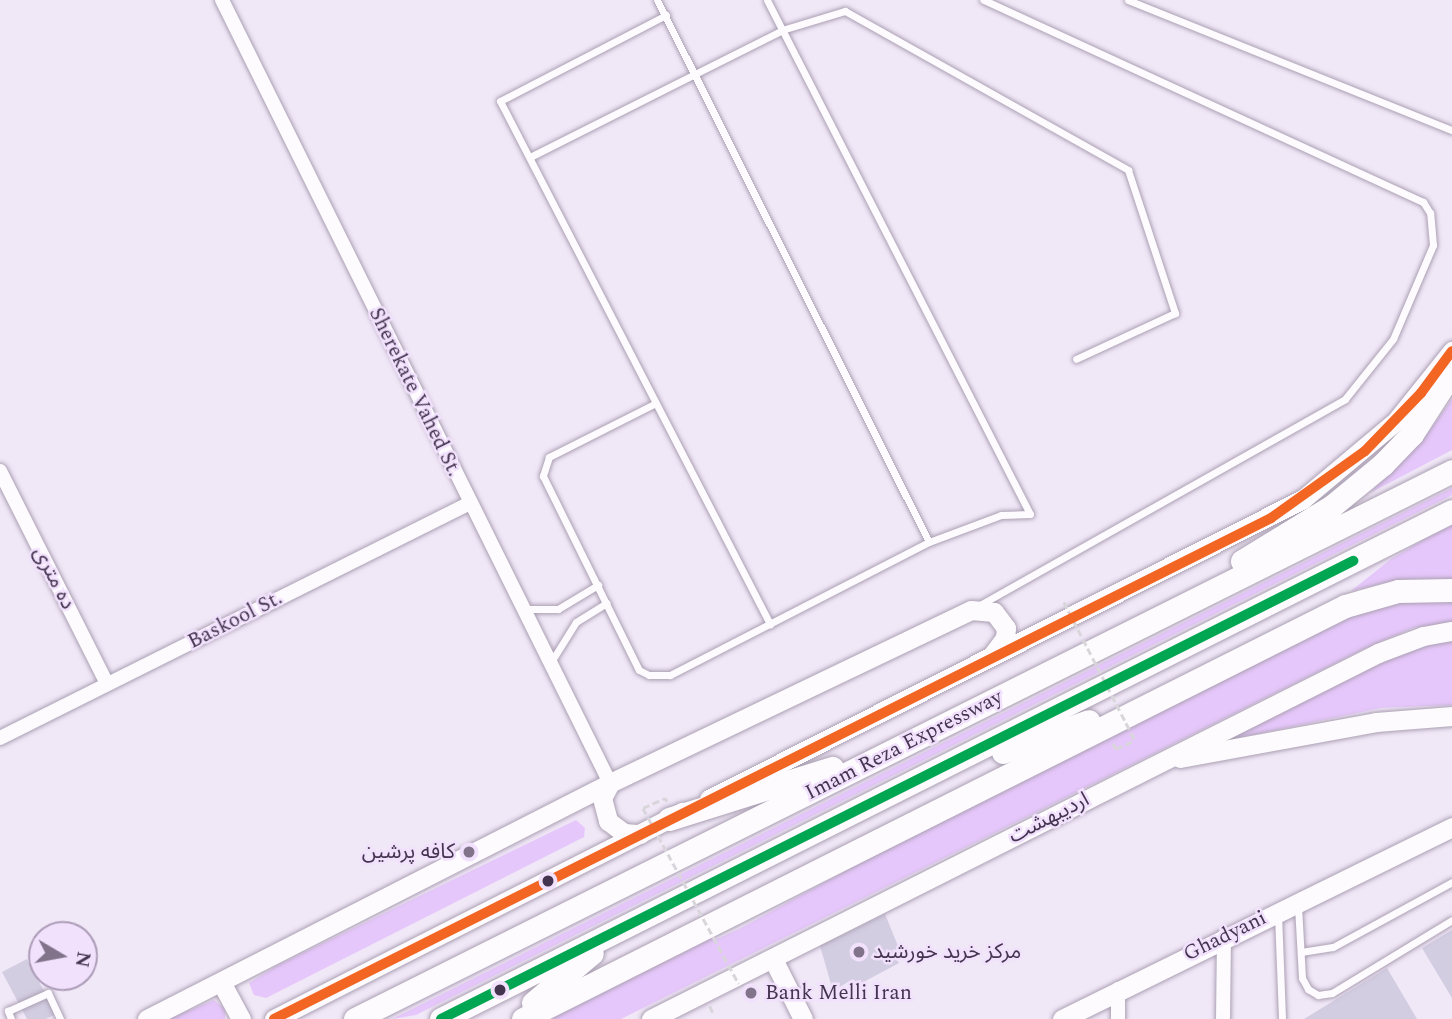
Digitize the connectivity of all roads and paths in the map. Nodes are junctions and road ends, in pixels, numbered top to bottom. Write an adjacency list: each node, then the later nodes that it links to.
1 (222, 0): 17 (street, Sherekate Vahed St.)
2 (657, 0): 6 (lane)
3 (767, 0): 7 (lane)
4 (983, 0): 25 (lane)
5 (1128, 0): 9 (lane)
6 (666, 15): 8 (lane); 10 (lane)
7 (782, 30): 8 (lane); 12 (lane); 19 (lane)
8 (691, 76): 10 (lane); 19 (lane)
9 (1452, 130)
10 (530, 156): 14 (lane)
11 (1452, 351): 29 (main road)
12 (1076, 359)
13 (1452, 372): 28 (highway)
14 (654, 404): 20 (lane); 26 (lane)
15 (0, 471): 31 (street, ده متری)
16 (1452, 471): 28 (highway, Imam Reza Expressway)
17 (470, 503): 24 (street, Sherekate Vahed St.); 31 (street, Baskool St.)
18 (1452, 511): 39 (highway, Imam Reza Expressway)
19 (929, 542): 26 (lane)
20 (598, 585): 23 (lane); 24 (lane)
21 (1452, 590): 32 (highway)
22 (1064, 602): 35 (path, bridge)
23 (607, 603): 26 (lane); 30 (lane)
24 (521, 608): 30 (street, Sherekate Vahed St.)
25 (971, 610): 29 (main road); 38 (main road)
26 (769, 624)
27 (1452, 631): 37 (main road, اردیبهشت)
28 (1102, 646): 36 (highway, Imam Reza Expressway)
29 (991, 656): 40 (main road)
30 (549, 666): 38 (street, Sherekate Vahed St.)
31 (107, 684): 34 (street, Baskool St.)
32 (1179, 690): 39 (highway); 64 (highway)
33 (1452, 716): 37 (main road)
34 (0, 738)
35 (1112, 739)
36 (898, 748): 40 (highway); 61 (highway, Imam Reza Expressway)
37 (1168, 759): 52 (main road, اردیبهشت)
38 (610, 783): 43 (main road); 53 (main road)
39 (914, 783): 49 (highway, Imam Reza Expressway)
40 (667, 809): 43 (main road); 54 (path, bridge)
41 (1452, 817): 44 (main road)
42 (1452, 827): 44 (main road)
43 (640, 834): 60 (main road)
44 (1390, 855): 46 (main road, Ghadyani)
45 (1452, 882): 51 (lane)
46 (1297, 901): 47 (main road, Ghadyani); 51 (lane)
47 (1278, 910): 50 (main road, Ghadyani); 70 (lane)
48 (1452, 920): 51 (lane)
49 (622, 929): 62 (highway, Imam Reza Expressway); 63 (highway)
50 (1224, 936): 55 (main road, Ghadyani); 69 (street)
51 (1301, 952)
52 (773, 958): 65 (main road, اردیبهشت); 66 (main road)
53 (221, 982): 58 (main road); 59 (main road)
54 (739, 984)
55 (1118, 989): 67 (main road, Ghadyani); 68 (street)
56 (11, 1019): 57 (lane)
57 (60, 1019)
58 (147, 1019)
59 (241, 1019)
60 (274, 1019)
61 (355, 1019)
62 (441, 1019)
63 (514, 1019)
64 (523, 1019)
65 (651, 1019)
66 (803, 1019)
67 (1062, 1019)
68 (1118, 1019)
69 (1223, 1019)
70 (1282, 1019)

